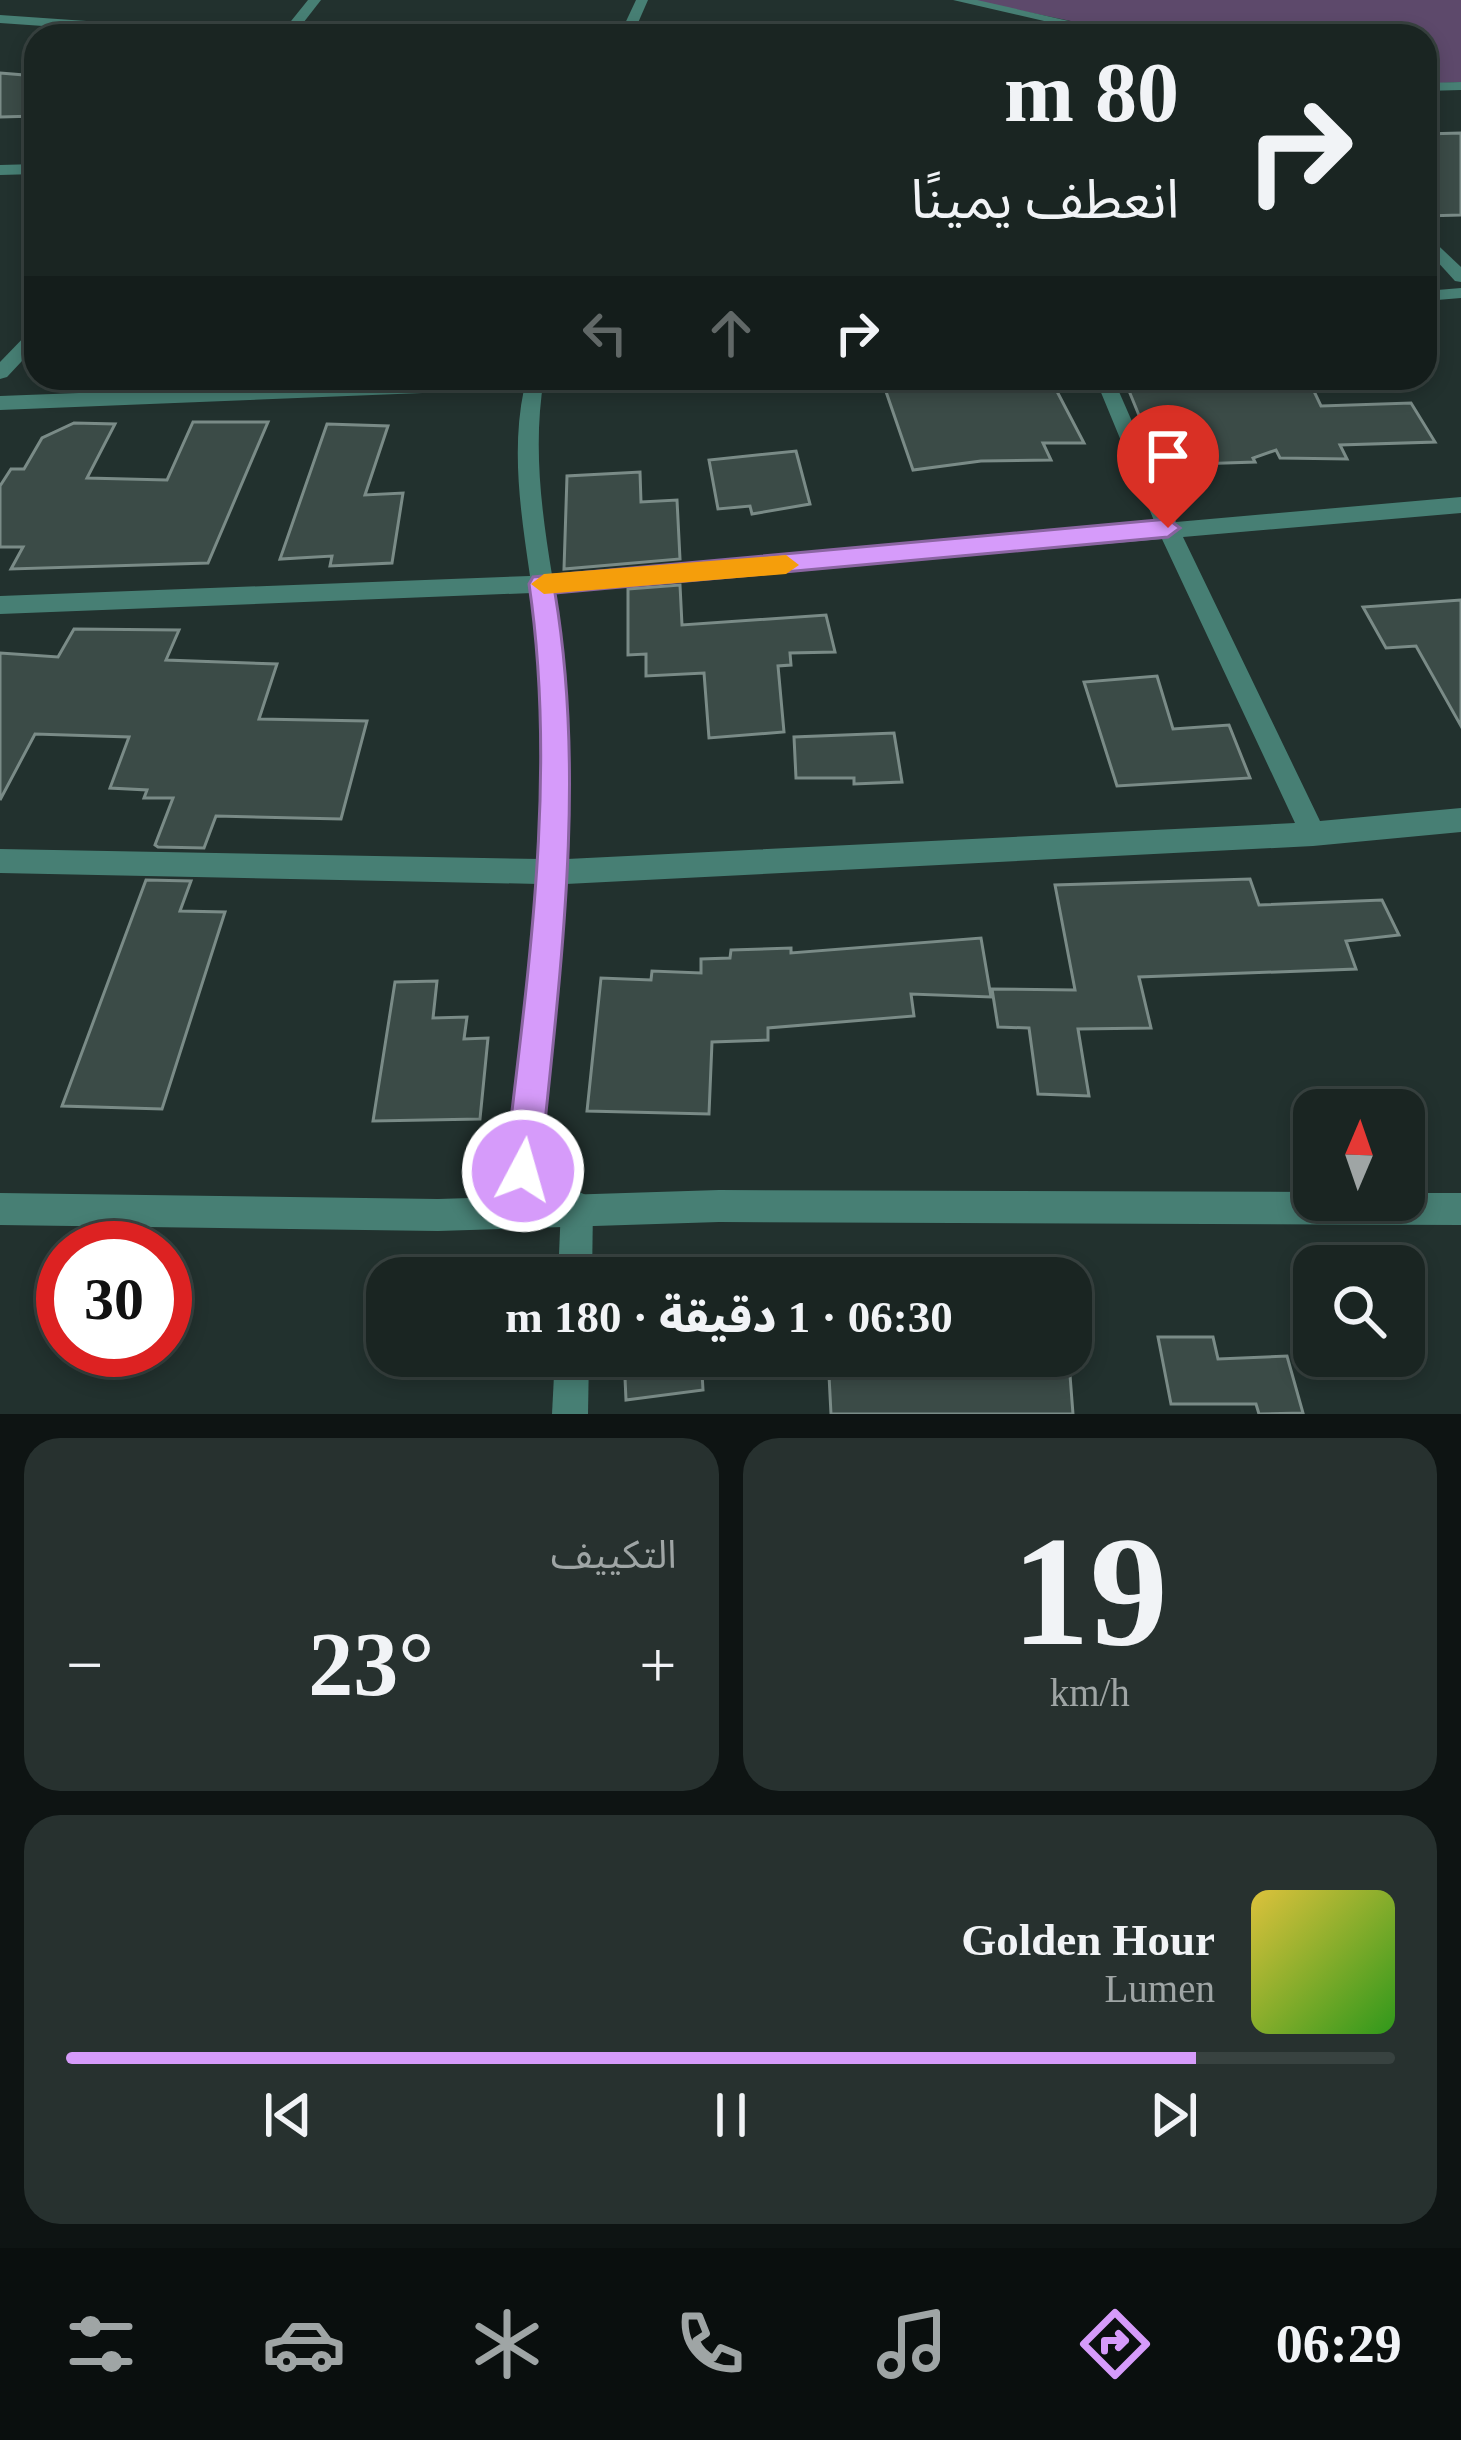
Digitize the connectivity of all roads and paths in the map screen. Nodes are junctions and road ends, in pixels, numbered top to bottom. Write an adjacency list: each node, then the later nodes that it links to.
1 (315, 0): 5 (street)
2 (959, 0): 6 (street)
3 (0, 19): 4 (street)
4 (72, 24)
5 (296, 24)
6 (1072, 24)
7 (7, 170): 8 (street)
8 (0, 183)
9 (1437, 251): 10 (street)
10 (1461, 277)
11 (24, 348): 12 (street)
12 (0, 373)
13 (302, 390): 16 (street)
14 (534, 390): 19 (street)
15 (1109, 390): 18 (street)
16 (0, 403)
17 (1461, 505): 18 (street)
18 (1168, 528): 19 (street); 22 (street)
19 (542, 584): 20 (street); 24 (street)
20 (0, 605)
21 (1461, 820): 22 (street)
22 (1313, 834): 24 (street)
23 (0, 860): 24 (street)
24 (554, 872): 28 (street)
25 (577, 1208): 27 (street); 28 (street); 29 (street)
26 (0, 1209): 28 (street)
27 (1461, 1209)
28 (518, 1213)
29 (576, 1257)
30 (571, 1377): 31 (street)
31 (570, 1414)

